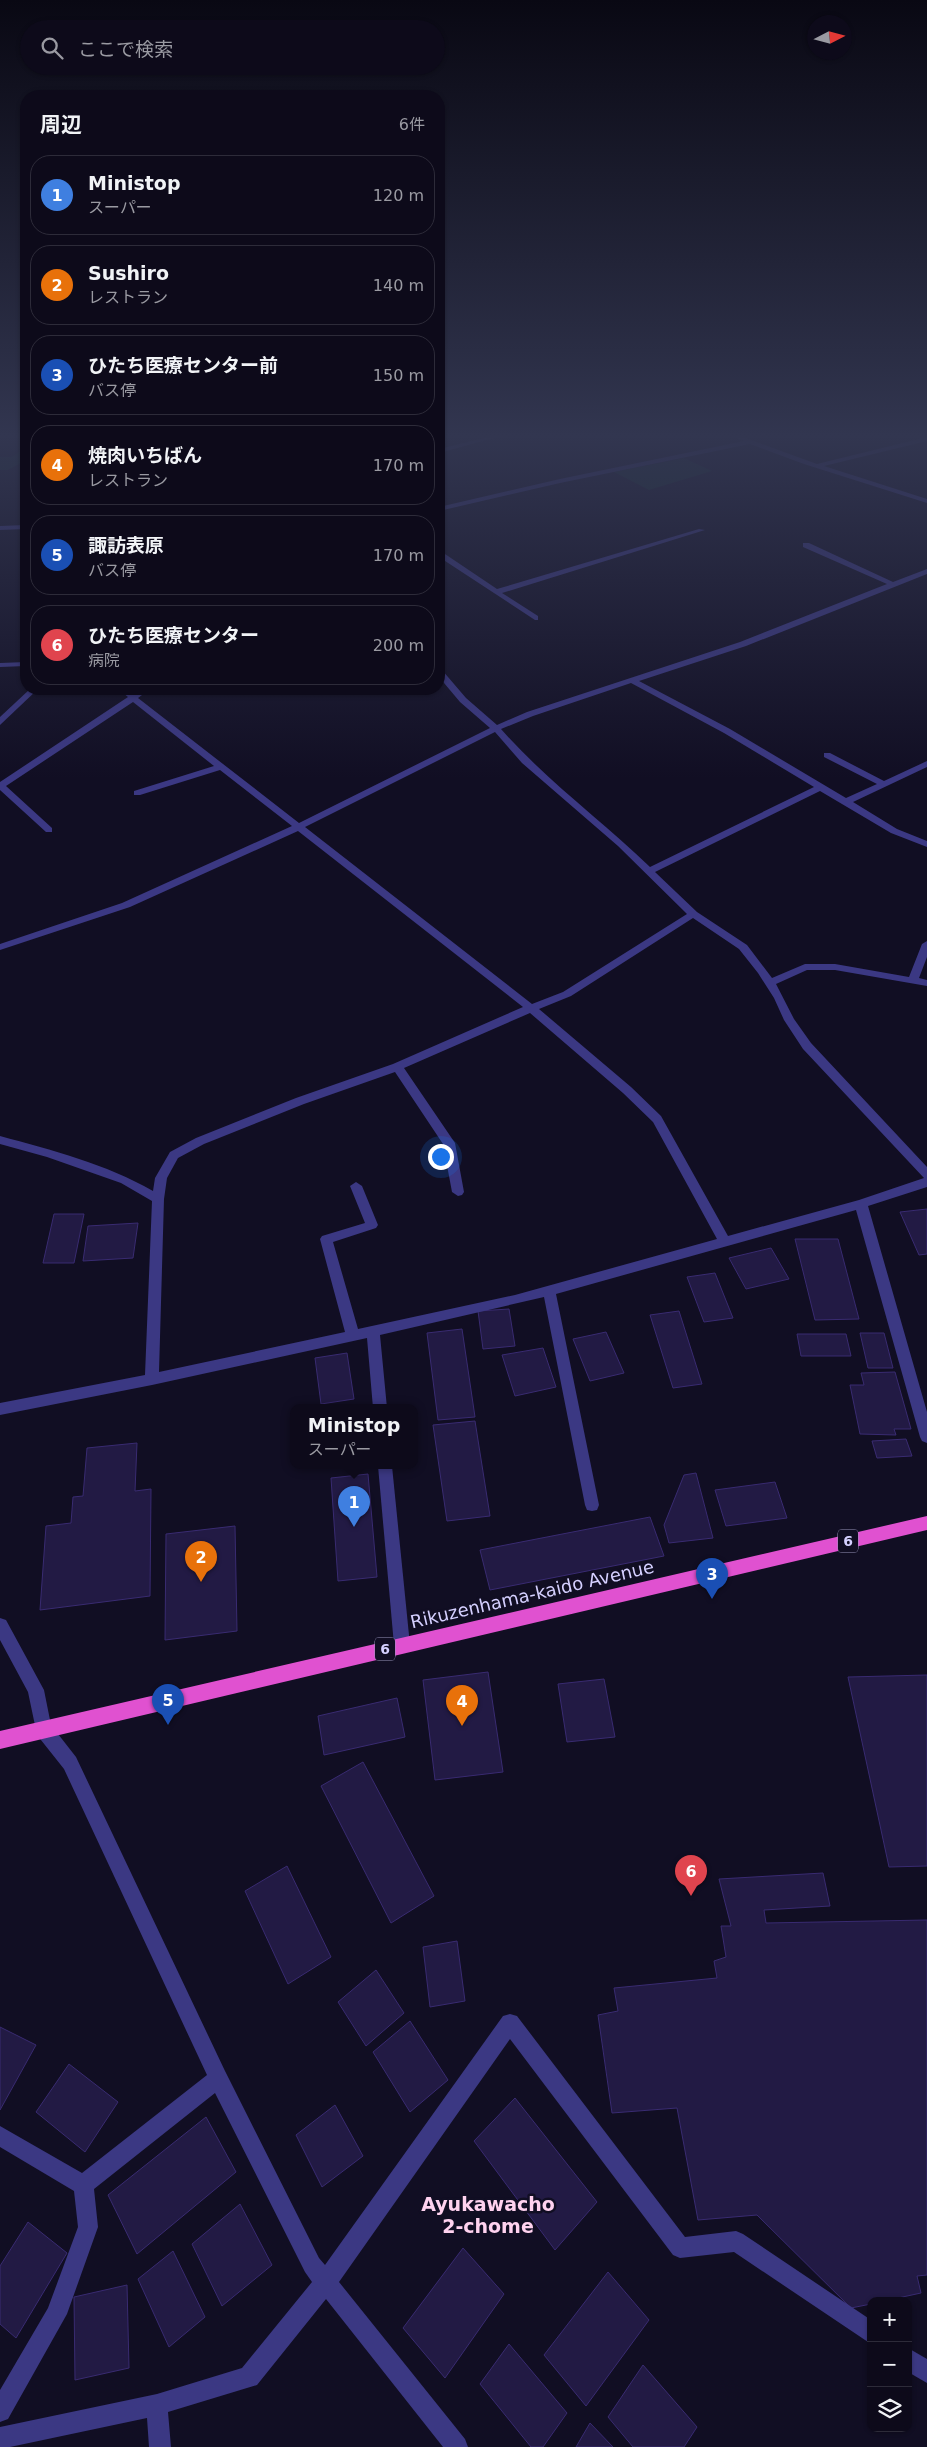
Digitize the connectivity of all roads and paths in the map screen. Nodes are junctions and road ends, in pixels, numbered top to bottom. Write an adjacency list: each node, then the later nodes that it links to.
1 (634, 550): 6 (street)
2 (817, 550): 5 (street)
3 (445, 558): 6 (street)
4 (927, 571): 5 (street)
5 (892, 584): 11 (street)
6 (496, 592): 7 (street)
7 (535, 618)
8 (20, 664): 9 (street)
9 (0, 665)
10 (445, 679): 17 (street)
11 (631, 680): 17 (street); 23 (street)
12 (28, 695): 16 (street)
13 (131, 695): 15 (street)
14 (137, 695): 15 (street)
15 (134, 697): 20 (street); 22 (street)
16 (0, 722)
17 (496, 728): 26 (street); 29 (street)
18 (827, 755): 21 (street)
19 (927, 764): 21 (street)
20 (222, 766): 24 (street); 26 (street)
21 (884, 784): 25 (street)
22 (1, 786): 27 (street)
23 (820, 787): 25 (street); 29 (street)
24 (137, 794)
25 (846, 802): 28 (street)
26 (299, 827): 32 (street); 36 (street)
27 (49, 830)
28 (927, 844)
29 (649, 871): 30 (street)
30 (693, 914): 34 (street); 36 (street)
31 (927, 944): 33 (street)
32 (0, 948)
33 (914, 980): 34 (street); 35 (street)
34 (769, 983): 39 (street)
35 (927, 983)
36 (531, 1008): 37 (street); 45 (street)
37 (397, 1067): 42 (street); 43 (street)
38 (0, 1140): 43 (street)
39 (927, 1175)
40 (927, 1182): 44 (street)
41 (356, 1186): 48 (street)
42 (458, 1192)
43 (158, 1199): 49 (street)
44 (861, 1204): 45 (street); 52 (street)
45 (725, 1242): 46 (street)
46 (548, 1290): 47 (street); 54 (street)
47 (373, 1332): 48 (street); 50 (street)
48 (353, 1336): 49 (street)
49 (152, 1379): 51 (street)
50 (380, 1404)
51 (0, 1409)
52 (927, 1437)
53 (385, 1469): 57 (street)
54 (592, 1505)
55 (927, 1523): 57 (highway, Rikuzenhama-kaido Avenue / 6)
56 (0, 1625): 58 (street)
57 (402, 1645): 58 (highway, Rikuzenhama-kaido Avenue / 6)
58 (42, 1729): 59 (highway, Rikuzenhama-kaido Avenue / 6); 60 (street)
59 (0, 1740)
60 (218, 2078): 62 (street); 63 (street)
61 (0, 2136): 62 (street)
62 (83, 2185): 68 (street)
63 (326, 2282): 64 (street); 67 (street); 71 (street)
64 (867, 2331)
65 (912, 2362): 66 (street)
66 (927, 2372)
67 (157, 2405): 69 (street); 70 (street)
68 (0, 2411)
69 (0, 2438)
70 (160, 2447)
71 (457, 2447)

